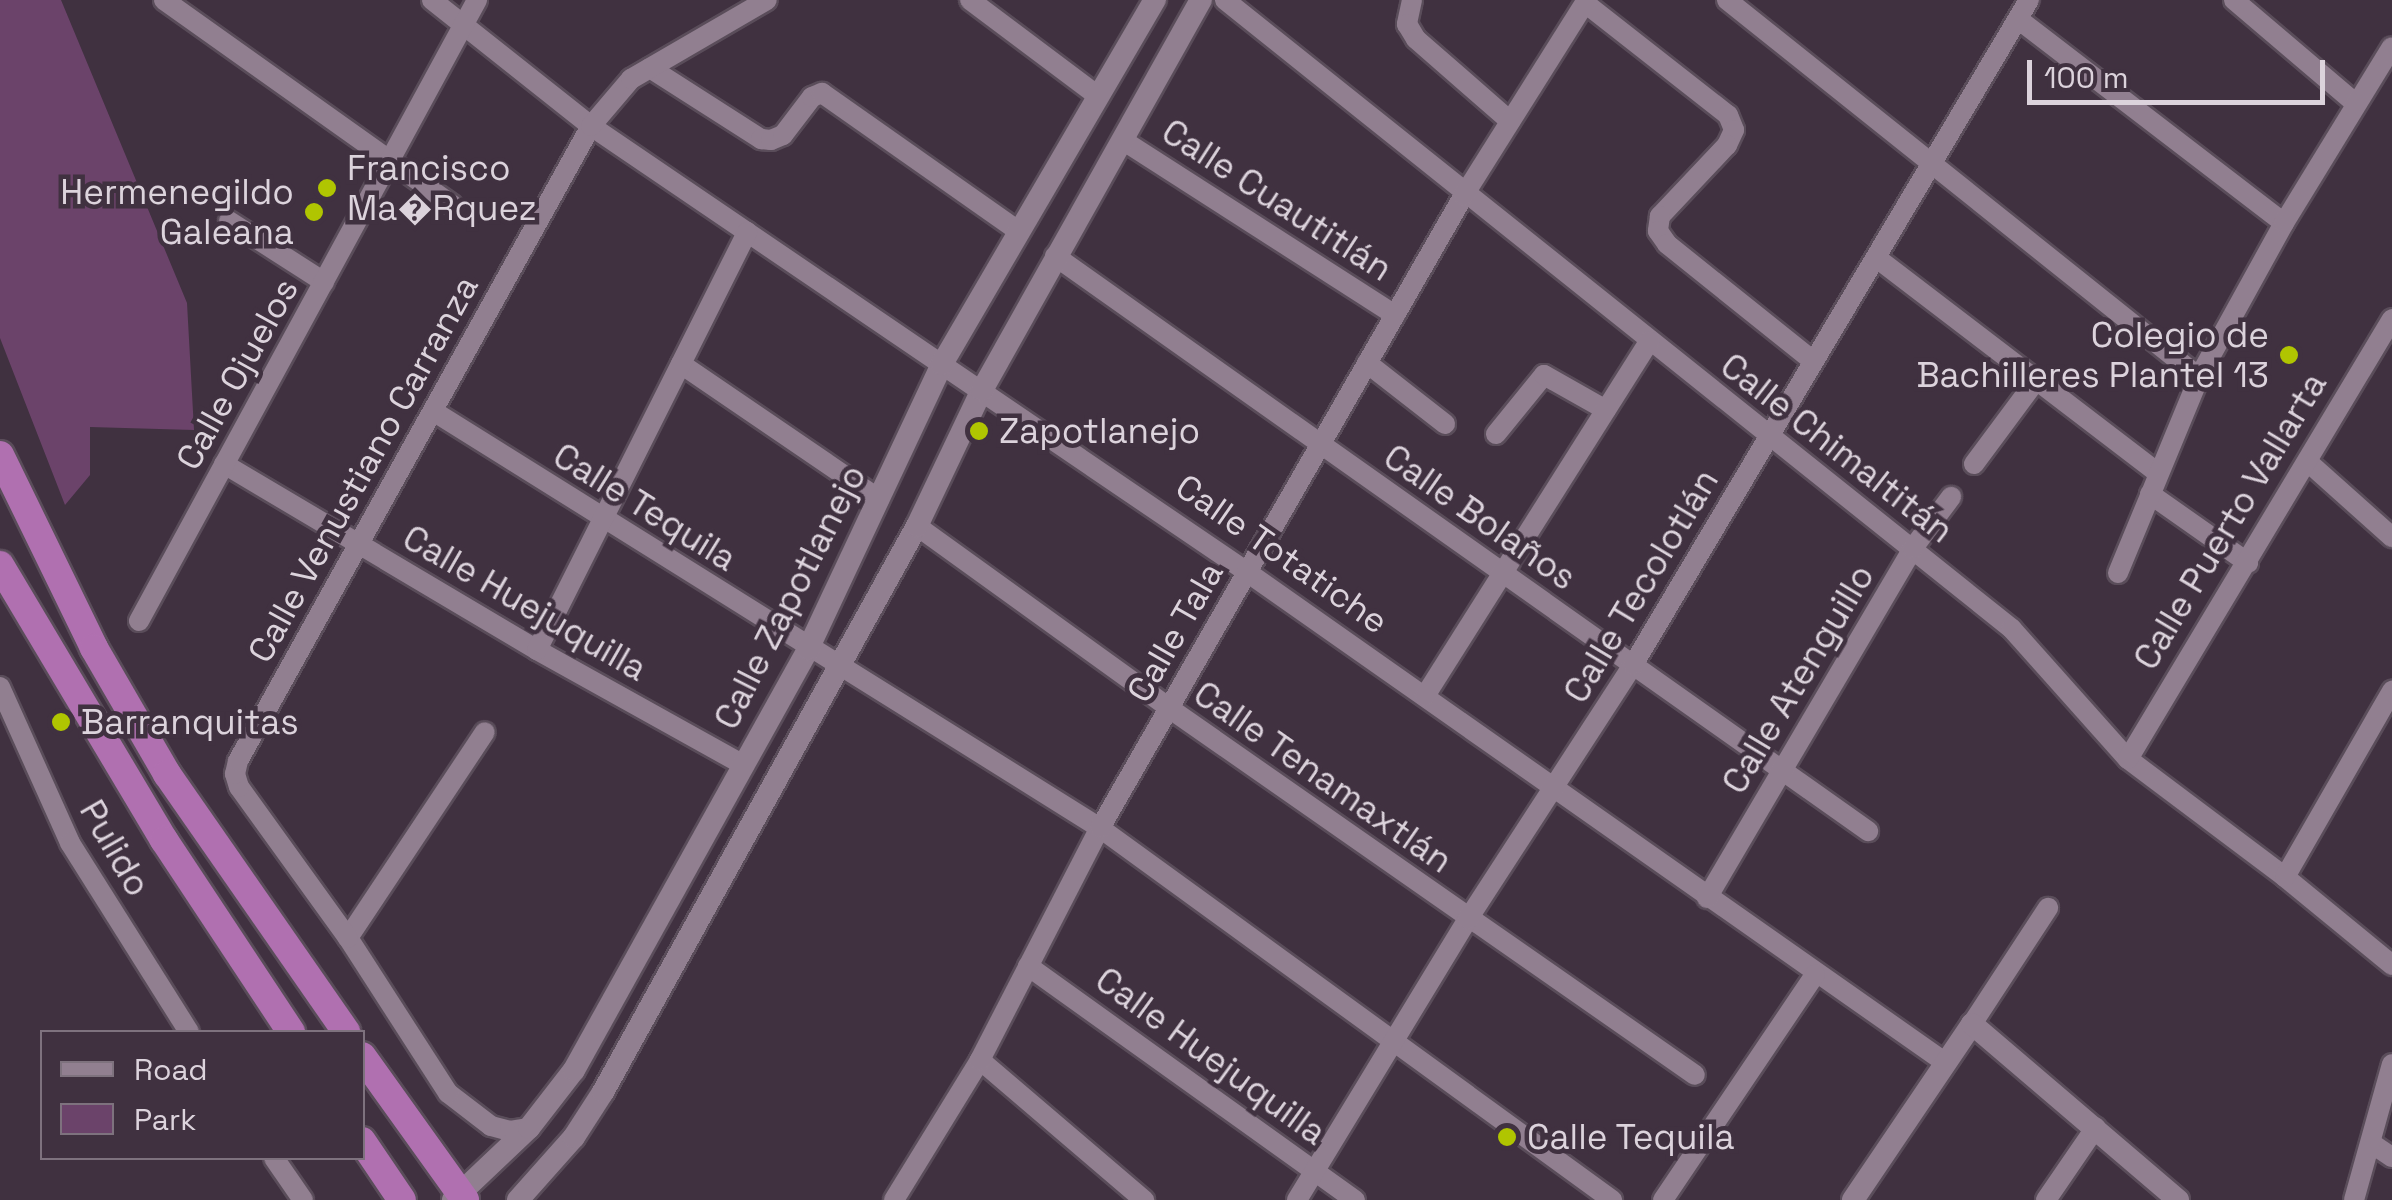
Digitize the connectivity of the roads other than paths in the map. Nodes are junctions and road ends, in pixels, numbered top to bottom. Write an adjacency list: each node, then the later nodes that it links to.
1 (164, 0): 23 (street)
2 (432, 0): 15 (street, Calle Totatiche)
3 (477, 0): 15 (street, Calle Ojuelos)
4 (767, 0): 17 (street, Calle Venustiano Carranza)
5 (970, 0): 18 (street)
6 (1155, 0): 18 (street, Calle Zapotlanejo)
7 (1200, 0): 22 (street, Calle Zapotlanejo)
8 (1225, 0): 25 (street, Calle Chimaltitán)
9 (1412, 0): 20 (street)
10 (1727, 0): 24 (street)
11 (2030, 0): 14 (street, Calle Tecolotlán)
12 (2234, 0): 19 (street)
13 (1586, 1): 20 (street, Calle Tala); 37 (street)
14 (2018, 20): 24 (street, Calle Tecolotlán); 28 (street)
15 (463, 22): 21 (street, Calle Totatiche); 23 (street, Calle Ojuelos)
16 (2392, 47): 19 (street)
17 (650, 68): 21 (street, Calle Venustiano Carranza); 29 (street)
18 (1098, 96): 29 (street, Calle Zapotlanejo)
19 (2356, 104): 28 (street)
20 (1510, 122): 25 (street, Calle Tala)
21 (591, 126): 30 (street, Calle Totatiche); 45 (street, Calle Venustiano Carranza)
22 (1124, 141): 31 (street, Calle Zapotlanejo); 34 (street, Calle Cuautitlán)
23 (392, 162): 26 (street); 33 (street, Calle Ojuelos)
24 (1932, 164): 32 (street, Calle Tecolotlán); 41 (street)
25 (1464, 195): 34 (street, Calle Tala); 36 (street, Calle Chimaltitán)
26 (452, 205)
27 (229, 220): 33 (street)
28 (2284, 223): 41 (street)
29 (1017, 230): 40 (street, Calle Zapotlanejo)
30 (747, 232): 39 (street); 40 (street, Calle Totatiche)
31 (1055, 256): 43 (street, Calle Zapotlanejo); 49 (street, Calle Bolaños)
32 (1878, 259): 37 (street, Calle Tecolotlán); 42 (street)
33 (324, 282): 52 (street, Calle Ojuelos)
34 (1395, 314): 38 (street, Calle Tala)
35 (2392, 319): 51 (street, Calle Puerto Vallarta)
36 (1649, 342): 44 (street); 48 (street, Calle Chimaltitán)
37 (1813, 361): 48 (street, Calle Tecolotlán)
38 (1367, 363): 46 (street); 49 (street, Calle Tala)
39 (681, 364): 57 (street); 58 (street)
40 (942, 364): 43 (street, Calle Totatiche); 57 (street, Calle Zapotlanejo)
41 (2199, 377): 54 (street)
42 (2035, 382): 53 (street); 54 (street)
43 (982, 390): 59 (street, Calle Zapotlanejo); 65 (street, Calle Totatiche)
44 (1606, 410): 47 (street); 66 (street)
45 (433, 411): 58 (street, Calle Tequila); 61 (street, Calle Venustiano Carranza)
46 (1445, 424)
47 (1496, 434)
48 (1770, 436): 62 (street, Calle Chimaltitán); 71 (street, Calle Tecolotlán)
49 (1320, 444): 65 (street, Calle Tala); 66 (street, Calle Bolaños)
50 (0, 456): 95 (highway)
51 (2308, 462): 60 (street); 63 (street, Calle Puerto Vallarta)
52 (224, 464): 61 (street, Calle Huejuquilla); 68 (street, Calle Ojuelos)
53 (1974, 464)
54 (2158, 473): 55 (street)
55 (2150, 494): 63 (street); 67 (street)
56 (1951, 497): 62 (street, Calle Atenguillo)
57 (879, 499): 70 (street, Calle Zapotlanejo)
58 (603, 519): 69 (street); 70 (street, Calle Tequila)
59 (918, 526): 72 (street, Calle Zapotlanejo); 76 (street, Calle Tenamaxtlán)
60 (2392, 537)
61 (359, 545): 69 (street, Calle Huejuquilla); 88 (street, Calle Venustiano Carranza)
62 (1913, 548): 78 (street, Calle Chimaltitán); 80 (street, Calle Atenguillo)
63 (2248, 563): 78 (street, Calle Puerto Vallarta)
64 (0, 565): 94 (highway)
65 (1247, 572): 75 (street, Calle Totatiche); 76 (street, Calle Tala)
66 (1505, 573): 71 (street, Calle Bolaños); 75 (street)
67 (2118, 574)
68 (139, 621)
69 (537, 650): 79 (street, Calle Huejuquilla)
70 (808, 650): 72 (street, Calle Tequila); 79 (street, Calle Zapotlanejo)
71 (1632, 665): 80 (street, Calle Bolaños); 81 (street, Calle Tecolotlán)
72 (839, 667): 82 (street, Calle Tequila); 112 (street, Calle Zapotlanejo)
73 (0, 687): 93 (street, Pulido)
74 (2392, 692): 84 (street)
75 (1426, 696): 81 (street, Calle Totatiche)
76 (1168, 708): 82 (street, Calle Tala); 87 (street, Calle Tenamaxtlán)
77 (485, 732): 88 (street)
78 (2128, 760): 84 (street, Calle Chimaltitán)
79 (744, 765): 103 (street, Calle Zapotlanejo)
80 (1781, 770): 83 (street, Calle Bolaños); 85 (street, Calle Atenguillo)
81 (1554, 790): 85 (street, Calle Totatiche); 87 (street, Calle Tecolotlán)
82 (1100, 828): 90 (street, Calle Tala); 96 (street, Calle Tequila)
83 (1868, 831)
84 (2285, 876): 89 (street, Calle Chimaltitán)
85 (1707, 898): 91 (street, Calle Totatiche)
86 (2048, 908): 92 (street)
87 (1468, 919): 96 (street, Calle Tecolotlán); 101 (street, Calle Tenamaxtlán)
88 (348, 938): 103 (street)
89 (2392, 964)
90 (1028, 966): 98 (street, Calle Tala); 108 (street, Calle Huejuquilla)
91 (1815, 975): 99 (street, Calle Totatiche); 118 (street)
92 (1972, 1024): 99 (street); 102 (street)
93 (189, 1030)
94 (290, 1030)
95 (345, 1030)
96 (1394, 1040): 108 (street, Calle Tecolotlán); 117 (street, Calle Tequila)
97 (365, 1060): 109 (highway)
98 (980, 1060): 113 (street, Calle Tala); 114 (street)
99 (1946, 1063): 119 (street)
100 (2392, 1064): 104 (street)
101 (1695, 1075)
102 (2096, 1127): 120 (street); 121 (street)
103 (529, 1128): 109 (street, Calle Zapotlanejo)
104 (2371, 1143): 106 (street); 122 (street)
105 (365, 1145): 111 (highway)
106 (2392, 1157)
107 (275, 1160): 110 (street)
108 (1315, 1171): 115 (street, Calle Tecolotlán); 116 (street, Calle Huejuquilla)
109 (460, 1198)
110 (303, 1200)
111 (402, 1200)
112 (518, 1200)
113 (894, 1200)
114 (1144, 1200)
115 (1297, 1200)
116 (1355, 1200)
117 (1612, 1200)
118 (1662, 1200)
119 (1853, 1200)
120 (2046, 1200)
121 (2178, 1200)
122 (2354, 1200)

